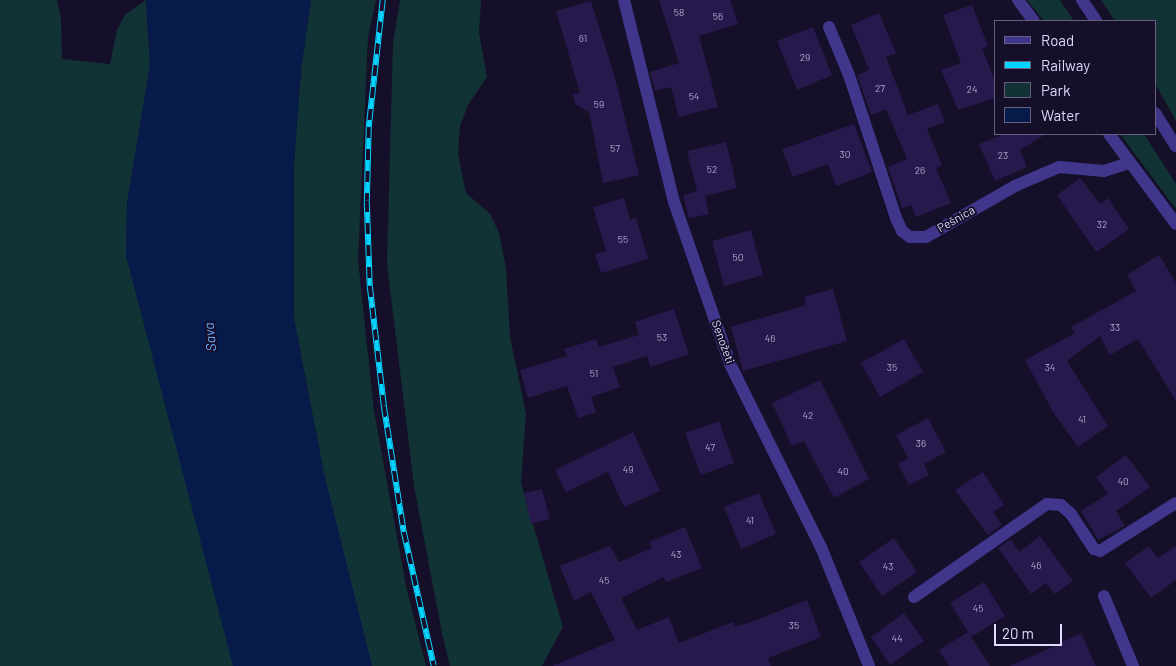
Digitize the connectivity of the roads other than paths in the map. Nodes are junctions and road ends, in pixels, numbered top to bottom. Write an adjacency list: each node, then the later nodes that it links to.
1 (624, 0): 15 (street, Senožeti)
2 (1018, 0): 4 (street)
3 (1082, 0): 5 (street)
4 (1033, 20)
5 (1095, 20)
6 (829, 27): 10 (street, Pešnica)
7 (1156, 114): 9 (street)
8 (1109, 135): 10 (street)
9 (1176, 146)
10 (1129, 163): 11 (street)
11 (1176, 224)
12 (1176, 503): 14 (street)
13 (1104, 596): 16 (street)
14 (914, 597)
15 (870, 666)
16 (1133, 666)

